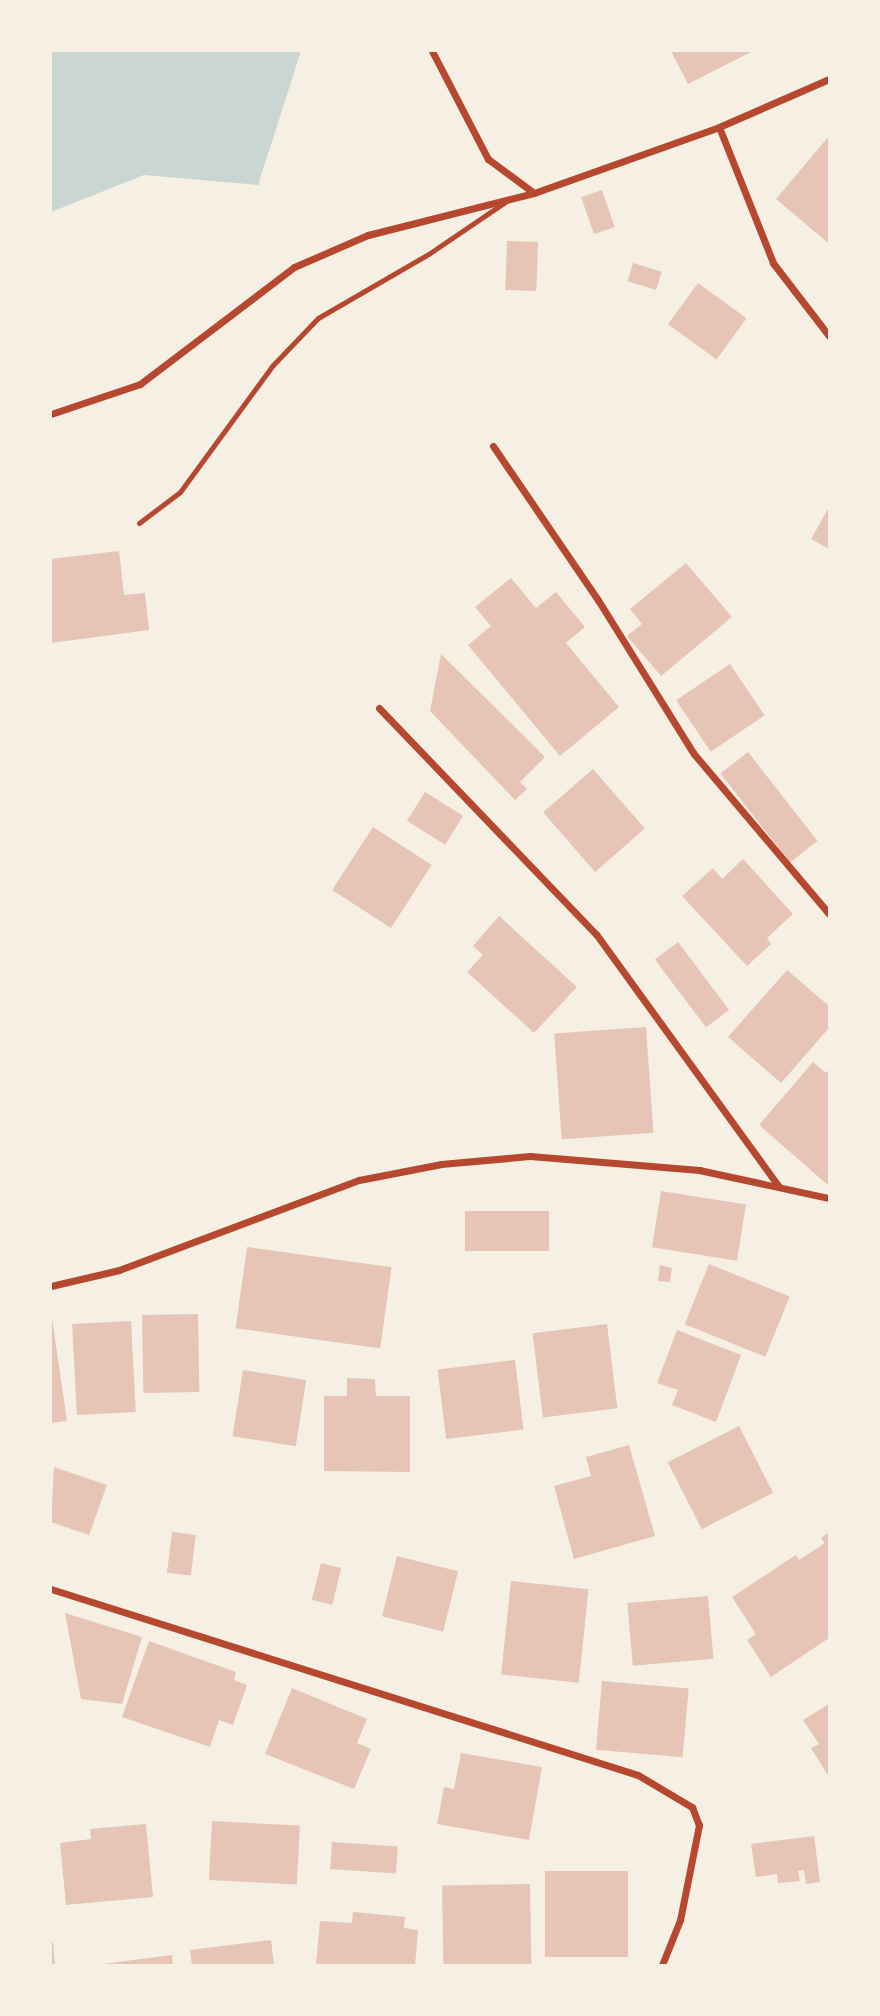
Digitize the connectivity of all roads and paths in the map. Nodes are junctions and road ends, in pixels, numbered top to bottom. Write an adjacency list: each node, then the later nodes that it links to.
1 (432, 51): 4 (street)
2 (829, 79): 3 (street)
3 (719, 127): 4 (street); 6 (street)
4 (534, 193): 5 (street)
5 (508, 200): 7 (street); 9 (lane)
6 (829, 336)
7 (51, 414)
8 (493, 446): 11 (street)
9 (139, 523)
10 (379, 708): 12 (street)
11 (829, 914)
12 (780, 1188): 13 (street); 14 (street)
13 (829, 1198)
14 (51, 1286)
15 (51, 1589): 16 (street)
16 (662, 1965)

